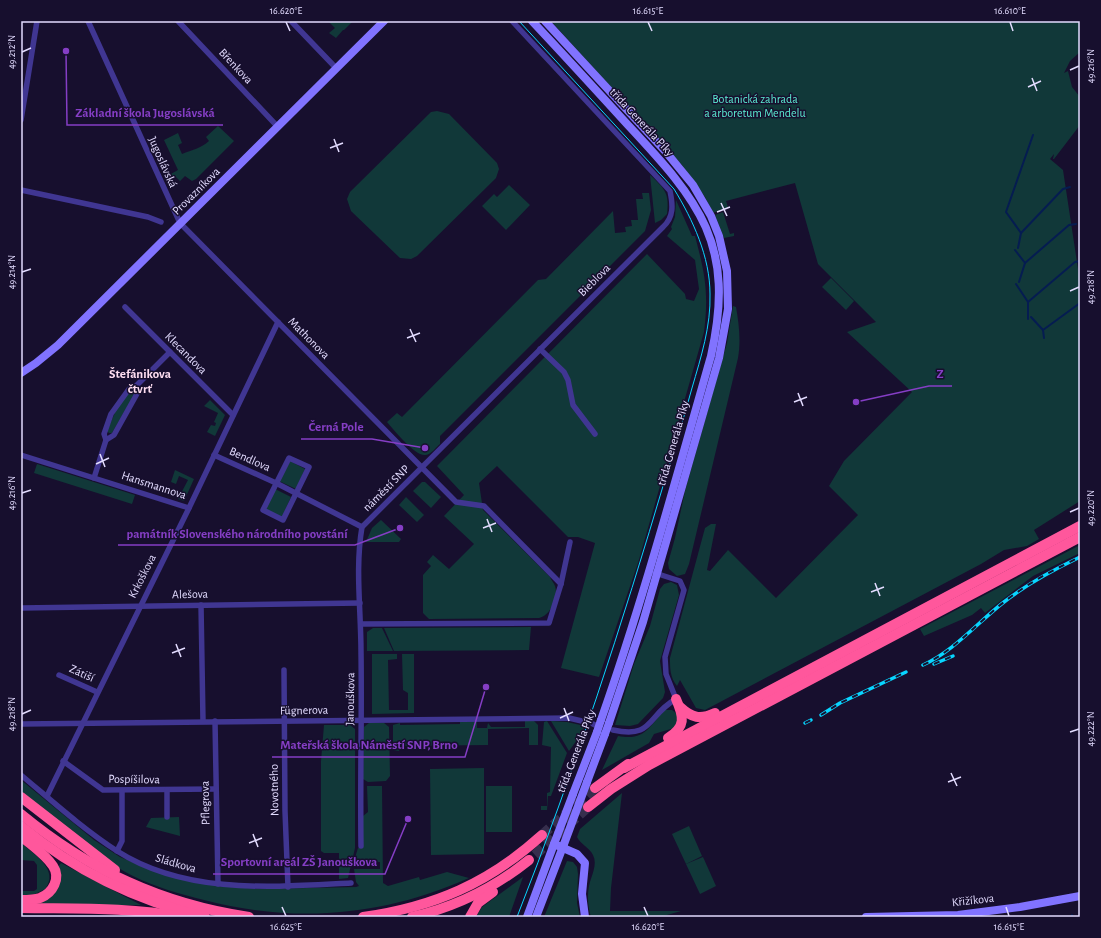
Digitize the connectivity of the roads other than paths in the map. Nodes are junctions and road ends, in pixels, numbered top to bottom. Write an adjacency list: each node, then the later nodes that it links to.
1 (42, 21): 9 (street)
2 (88, 21): 16 (street, Jugoslávská)
3 (178, 21): 13 (street, Břenkova)
4 (291, 21): 10 (street)
5 (384, 21): 10 (main road, Provazníkova)
6 (512, 21): 19 (street, Bieblova)
7 (532, 21): 37 (main road, třída Generála Píky)
8 (545, 21): 37 (main road, třída Generála Píky)
9 (37, 23): 11 (street)
10 (336, 68): 13 (main road, Provazníkova)
11 (22, 110): 12 (street)
12 (21, 120)
13 (277, 126): 16 (main road, Provazníkova)
14 (21, 190): 15 (street)
15 (161, 222)
16 (180, 223): 18 (street, Mathonova); 21 (main road, Provazníkova)
17 (125, 307): 20 (street, Klecandova)
18 (278, 322): 23 (street, Krkoškova); 28 (street, Mathonova)
19 (540, 349): 24 (street); 28 (street, Bieblova)
20 (170, 352): 22 (street); 23 (street, Klecandova)
21 (21, 373)
22 (136, 386): 25 (street); 25 (street)
23 (233, 415): 27 (street, Krkoškova)
24 (596, 434)
25 (106, 440): 29 (street)
26 (21, 454): 29 (street, Hansmannova)
27 (214, 455): 30 (street, Bendlova); 32 (street, Krkoškova)
28 (421, 468): 34 (street, náměstí SNP); 38 (street, náměstí SNP)
29 (94, 478): 32 (street, Hansmannova)
30 (276, 483): 31 (street, Bendlova); 31 (street, Bendlova); 31 (street, Bendlova)
31 (296, 493): 34 (street, Bendlova)
32 (189, 508): 41 (street, Krkoškova)
33 (1080, 526): 47 (highway)
34 (362, 527): 39 (street, náměstí SNP)
35 (1080, 537): 66 (highway)
36 (570, 542): 38 (street)
37 (653, 572): 48 (street); 56 (main road, třída Generála Píky)
38 (561, 584): 43 (street)
39 (360, 603): 40 (street, Alešova); 43 (street, náměstí SNP)
40 (201, 605): 41 (street, Alešova); 50 (street)
41 (139, 606): 42 (street, Alešova); 46 (street, Krkoškova)
42 (21, 608)
43 (361, 624): 49 (street, Janouškova)
44 (284, 670): 52 (street, Novotného)
45 (59, 675): 46 (street, Zátiší)
46 (97, 692): 54 (street, Krkoškova)
47 (761, 694): 48 (highway); 58 (highway)
48 (678, 703): 56 (street); 58 (highway)
49 (361, 720): 52 (street, Fügnerova); 53 (street, Fügnerova); 73 (street, Janouškova)
50 (203, 721): 51 (street, Fügnerova); 54 (street, Fügnerova)
51 (215, 721): 52 (street, Fügnerova); 61 (street, Pflegrova)
52 (284, 721): 77 (street, Novotného)
53 (586, 722)
54 (82, 723): 55 (street, Fügnerova); 57 (street, Krkoškova)
55 (21, 724)
56 (601, 726): 60 (main road, třída Generála Píky, bridge); 72 (main road, třída Generála Píky, bridge)
57 (63, 761): 63 (street, Pospíšilova); 64 (street, Krkoškova)
58 (624, 768): 60 (highway)
59 (21, 775): 64 (street, Sládkova)
60 (591, 785): 72 (main road, třída Generála Píky, bridge)
61 (216, 789): 62 (street, Pospíšilova); 76 (street, Pflegrova)
62 (167, 790): 63 (street, Pospíšilova); 68 (street, Pospíšilova)
63 (122, 791): 74 (street)
64 (47, 796): 74 (street, Sládkova)
65 (21, 797): 78 (highway)
66 (588, 807)
67 (21, 814): 78 (highway)
68 (167, 817)
69 (21, 826): 83 (highway)
70 (21, 836): 80 (highway)
71 (542, 836): 85 (highway)
72 (560, 845): 88 (main road, třída Generála Píky); 89 (main road, třída Generála Píky); 90 (main road)
73 (361, 846)
74 (117, 851): 76 (street, Sládkova)
75 (351, 883): 77 (street, Sládkova)
76 (218, 884): 77 (street, Sládkova)
77 (288, 886)
78 (160, 895): 84 (highway)
79 (1080, 896): 91 (main road, Křižíkova)
80 (21, 900)
81 (21, 908): 82 (highway)
82 (182, 917)
83 (205, 917)
84 (249, 917)
85 (363, 917)
86 (412, 917): 87 (highway)
87 (470, 917)
88 (527, 917)
89 (536, 917)
90 (585, 917)
91 (866, 917)

